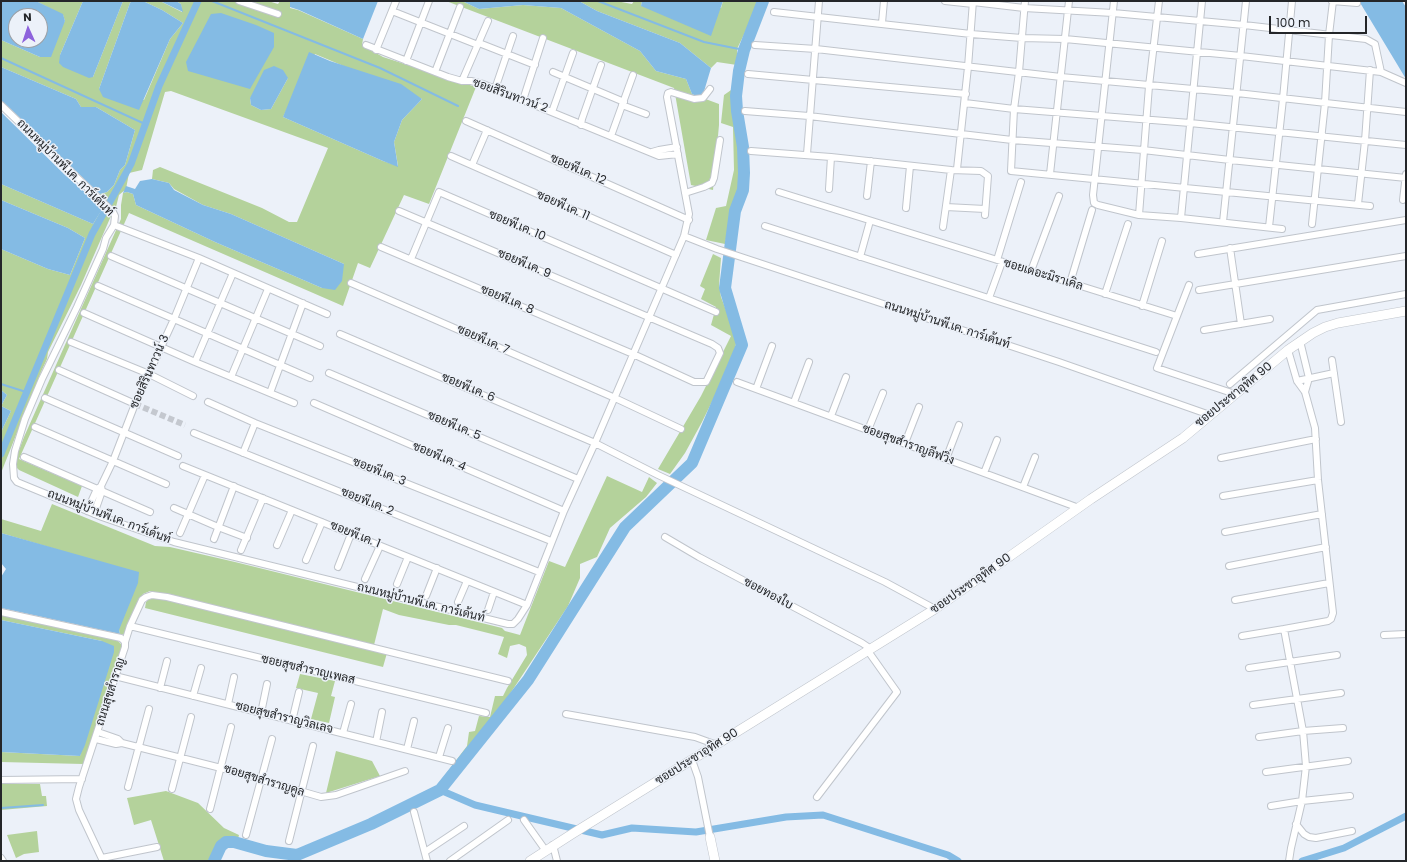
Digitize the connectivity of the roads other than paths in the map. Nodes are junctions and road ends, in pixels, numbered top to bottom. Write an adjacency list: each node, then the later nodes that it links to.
1 (239, 1): 22 (street)
2 (396, 1): 18 (street)
3 (429, 1): 27 (street)
4 (819, 1): 23 (street)
5 (884, 1): 28 (street)
6 (945, 1): 14 (street)
7 (1069, 1): 19 (street)
8 (1114, 1): 21 (street)
9 (1159, 1): 24 (street)
10 (1202, 1): 26 (street)
11 (1246, 1): 29 (street)
12 (1292, 1): 30 (street)
13 (1332, 1): 15 (street); 34 (street)
14 (973, 2): 16 (street); 32 (street)
15 (1356, 3)
16 (1025, 4): 19 (street); 36 (street)
17 (460, 7): 31 (street)
18 (392, 11): 27 (street); 44 (street)
19 (1068, 11): 21 (street); 37 (street)
20 (774, 12): 23 (street)
21 (1113, 13): 24 (street); 39 (street)
22 (278, 14)
23 (818, 16): 28 (street); 43 (street)
24 (1157, 18): 26 (street); 42 (street)
25 (488, 21): 38 (street)
26 (1200, 21): 29 (street); 45 (street)
27 (420, 23): 31 (street); 49 (street)
28 (882, 23): 32 (street)
29 (1244, 26): 30 (street); 48 (street)
30 (1289, 31): 34 (street); 50 (street)
31 (449, 34): 38 (street); 56 (street)
32 (971, 34): 36 (street); 54 (street)
33 (513, 36): 47 (street)
34 (1329, 36): 53 (street); 59 (street)
35 (543, 38): 51 (street)
36 (1022, 38): 37 (street); 58 (street)
37 (1065, 39): 39 (street); 63 (street)
38 (478, 44): 47 (street); 65 (street)
39 (1110, 44): 42 (street); 66 (street)
40 (366, 45): 44 (street, ซอยสิรินทาวน์ 2)
41 (755, 45): 43 (street)
42 (1153, 48): 45 (street); 68 (street)
43 (816, 49): 54 (street); 64 (street)
44 (376, 50): 49 (street, ซอยสิรินทาวน์ 2)
45 (1197, 52): 48 (street); 72 (street)
46 (573, 53): 62 (street)
47 (507, 55): 51 (street); 70 (street)
48 (1241, 56): 50 (street); 73 (street)
49 (406, 61): 56 (street, ซอยสิรินทาวน์ 2)
50 (1286, 61): 53 (street); 75 (street)
51 (535, 65): 76 (street)
52 (601, 65): 69 (street)
53 (1327, 66): 55 (street); 79 (street)
54 (968, 67): 58 (street); 74 (street)
55 (1370, 70): 59 (street); 81 (street)
56 (435, 72): 65 (street, ซอยสิรินทาวน์ 2)
57 (553, 72): 62 (street)
58 (1019, 72): 63 (street); 82 (street)
59 (1381, 72): 67 (street)
60 (748, 74): 64 (street)
61 (633, 75): 77 (street)
62 (564, 77): 69 (street); 84 (street)
63 (1061, 77): 66 (street); 86 (street)
64 (813, 80): 74 (street); 89 (street)
65 (462, 81): 70 (street, ซอยสิรินทาวน์ 2)
66 (1105, 81): 68 (street); 88 (street)
67 (1406, 83)
68 (1149, 86): 72 (street); 90 (street)
69 (592, 88): 77 (street); 93 (street)
70 (495, 89): 76 (street, ซอยสิรินทาวน์ 2)
71 (710, 89): 106 (street, ถนนหมู่บ้านพี.เค. การ์เด้นท์)
72 (1193, 89): 73 (street); 92 (street)
73 (1237, 93): 75 (street); 94 (street)
74 (966, 94): 78 (street)
75 (1283, 99): 79 (street); 96 (street)
76 (523, 100): 84 (street, ซอยสิรินทาวน์ 2)
77 (623, 103): 87 (street); 98 (street)
78 (965, 103): 82 (street); 97 (street)
79 (1325, 103): 81 (street); 99 (street)
80 (1, 105): 154 (street, ถนนหมู่บ้านพี.เค. การ์เด้นท์)
81 (1367, 108): 85 (street); 102 (street)
82 (1014, 109): 86 (street); 101 (street)
83 (745, 111): 89 (street)
84 (552, 112): 93 (street, ซอยสิรินทาวน์ 2)
85 (1406, 112)
86 (1057, 113): 88 (street); 103 (street)
87 (646, 114)
88 (1102, 115): 90 (street); 105 (street)
89 (809, 116): 97 (street); 111 (street)
90 (1147, 119): 92 (street); 107 (street)
91 (466, 121): 95 (street, ซอยพี.เค. 12)
92 (1190, 123): 94 (street); 112 (street)
93 (582, 125): 98 (street, ซอยสิรินทาวน์ 2)
94 (1233, 128): 96 (street); 115 (street)
95 (487, 130): 118 (street); 147 (street, ซอยพี.เค. 12)
96 (1279, 132): 99 (street); 117 (street)
97 (961, 134): 101 (street); 121 (street)
98 (611, 136): 109 (street, ซอยสิรินทาวน์ 2)
99 (1322, 136): 102 (street); 120 (street)
100 (720, 140): 131 (street)
101 (1012, 140): 103 (street); 123 (street)
102 (1365, 141): 104 (street); 122 (street)
103 (1054, 143): 105 (street); 123 (street)
104 (1406, 145)
105 (1099, 146): 107 (street); 126 (street)
106 (677, 147): 109 (street); 110 (street, ถนนหมู่บ้านพี.เค. การ์เด้นท์)
107 (1144, 150): 112 (street); 128 (street)
108 (751, 151): 111 (street)
109 (652, 152): 110 (street, ซอยสิรินทาวน์ 2)
110 (678, 154): 131 (street, ถนนหมู่บ้านพี.เค. การ์เด้นท์)
111 (807, 154): 114 (street)
112 (1187, 155): 115 (street); 129 (street)
113 (451, 156): 118 (street, ซอยพี.เค. 11)
114 (831, 157): 116 (street); 130 (street)
115 (1230, 160): 117 (street); 133 (street)
116 (871, 161): 119 (street); 134 (street)
117 (1276, 164): 120 (street); 136 (street)
118 (472, 165): 165 (street, ซอยพี.เค. 11)
119 (910, 166): 121 (street); 142 (street)
120 (1318, 168): 122 (street); 137 (street)
121 (954, 170): 141 (street); 141 (street)
122 (1362, 173): 125 (street); 139 (street)
123 (1050, 174): 126 (street)
124 (1406, 174): 125 (street)
125 (1406, 178): 138 (street)
126 (1095, 179): 128 (street); 145 (street)
127 (1021, 182): 170 (street)
128 (1141, 183): 129 (street); 145 (street)
129 (1184, 187): 133 (street); 146 (street)
130 (829, 189)
131 (685, 192): 147 (street, ถนนหมู่บ้านพี.เค. การ์เด้นท์)
132 (779, 192): 149 (street, ซอยเดอะมิราเคิล)
133 (1226, 192): 136 (street); 150 (street)
134 (867, 196)
135 (1059, 196): 171 (street)
136 (1273, 196): 137 (street); 157 (street)
137 (1315, 200): 139 (street); 153 (street)
138 (1403, 200)
139 (1358, 204): 140 (street)
140 (1370, 206)
141 (946, 207): 156 (street)
142 (906, 208)
143 (1092, 210): 174 (street)
144 (399, 211): 151 (street, ซอยพี.เค. 9)
145 (1138, 215): 146 (street)
146 (1181, 218): 150 (street)
147 (689, 220): 159 (street, ถนนหมู่บ้านพี.เค. การ์เด้นท์)
148 (1406, 220): 162 (street)
149 (870, 221): 167 (street); 170 (street, ซอยเดอะมิราเคิล)
150 (1223, 222): 157 (street)
151 (427, 223): 169 (street, ซอยพี.เค. 10); 178 (street, ซอยพี.เค. 10); 193 (street, ซอยพี.เค. 9)
152 (1128, 224): 182 (street)
153 (1312, 224)
154 (114, 225): 168 (street); 276 (street, ถนนหมู่บ้านพี.เค. การ์เด้นท์)
155 (765, 226): 167 (street)
156 (943, 227)
157 (1269, 227): 158 (street)
158 (1282, 229)
159 (684, 236): 165 (street, ถนนหมู่บ้านพี.เค. การ์เด้นท์); 240 (street, ถนนหมู่บ้านพี.เค. การ์เด้นท์)
160 (1162, 241): 187 (street)
161 (381, 247): 169 (street, ซอยพี.เค. 8)
162 (1230, 248): 163 (street); 175 (street)
163 (1198, 254)
164 (111, 256): 179 (street)
165 (676, 256): 178 (street, ถนนหมู่บ้านพี.เค. การ์เด้นท์)
166 (1406, 256): 175 (street)
167 (860, 257): 184 (street)
168 (199, 258): 172 (street); 179 (street, ซอยสิรินทาวน์ 3)
169 (411, 259): 210 (street, ซอยพี.เค. 8)
170 (1000, 261): 171 (street, ซอยเดอะมิราเคิล); 184 (street)
171 (1031, 271): 174 (street, ซอยเดอะมิราเคิล)
172 (233, 273): 180 (street); 186 (street)
173 (351, 283): 233 (street, ซอยพี.เค. 7)
174 (1070, 283): 182 (street, ซอยเดอะมิราเคิล)
175 (1236, 284): 181 (street); 197 (street)
176 (1189, 285): 192 (street)
177 (98, 286): 194 (street)
178 (662, 288): 189 (street); 193 (street, ถนนหมู่บ้านพี.เค. การ์เด้นท์)
179 (187, 289): 186 (street); 194 (street, ซอยสิรินทาวน์ 3)
180 (268, 289): 185 (street); 195 (street)
181 (1199, 290)
182 (1105, 294): 187 (street, ซอยเดอะมิราเคิล)
183 (1406, 294): 225 (street)
184 (989, 298): 209 (street)
185 (303, 303): 191 (street); 200 (street)
186 (219, 304): 195 (street); 199 (street)
187 (1142, 306): 192 (street, ซอยเดอะมิราเคิล)
188 (1406, 311): 202 (street, ซอยประชาอุทิศ 90)
189 (716, 312)
190 (84, 313): 204 (street)
191 (327, 314)
192 (1177, 316): 230 (street)
193 (649, 318): 210 (street, ถนนหมู่บ้านพี.เค. การ์เด้นท์); 210 (street, ซอยพี.เค. 9)
194 (174, 319): 199 (street); 204 (street, ซอยสิรินทาวน์ 3)
195 (255, 319): 200 (street); 207 (street)
196 (1270, 319): 197 (street)
197 (1241, 324): 198 (street)
198 (1204, 330)
199 (206, 333): 207 (street); 212 (street)
200 (293, 334): 205 (street); 214 (street)
201 (340, 334): 252 (street, ซอยพี.เค. 6)
202 (1300, 341): 208 (street, ซอยประชาอุทิศ 90); 222 (street)
203 (71, 342): 218 (street)
204 (162, 346): 212 (street); 218 (street, ซอยสิรินทาวน์ 3)
205 (320, 346)
206 (772, 346): 226 (street)
207 (243, 348): 214 (street); 219 (street)
208 (1288, 350): 223 (street); 230 (street, ซอยประชาอุทิศ 90)
209 (1156, 352)
210 (633, 354): 233 (street, ถนนหมู่บ้านพี.เค. การ์เด้นท์)
211 (1332, 360): 217 (street)
212 (195, 362): 219 (street)
213 (809, 362): 235 (street)
214 (281, 365): 221 (street); 228 (street)
215 (59, 370): 238 (street)
216 (329, 373): 264 (street, ซอยพี.เค. 5)
217 (1334, 373): 222 (street); 242 (street)
218 (149, 374): 231 (street); 238 (street, ซอยสิรินทาวน์ 3)
219 (231, 377): 228 (street)
220 (846, 377): 241 (street)
221 (310, 378)
222 (1309, 378): 223 (street); 227 (street)
223 (1297, 381): 227 (street)
224 (737, 382): 226 (street, ซอยสุขสำราญลีฟวิ่ง)
225 (1230, 384)
226 (756, 388): 235 (street, ซอยสุขสำราญลีฟวิ่ง)
227 (1305, 392): 250 (street)
228 (270, 393): 236 (street)
229 (883, 393): 247 (street)
230 (1236, 394): 240 (street, ซอยประชาอุทิศ 90)
231 (193, 396)
232 (45, 398): 248 (street)
233 (615, 398): 246 (street, ซอยพี.เค. 7); 252 (street, ถนนหมู่บ้านพี.เค. การ์เด้นท์)
234 (208, 402): 243 (street, ซอยพี.เค. 3)
235 (794, 402): 241 (street, ซอยสุขสำราญลีฟวิ่ง)
236 (294, 403)
237 (314, 403): 275 (street, ซอยพี.เค. 4)
238 (135, 404): 248 (street, ซอยสิรินทาวน์ 3)
239 (918, 407): 253 (street)
240 (1210, 415): 273 (street, ซอยประชาอุทิศ 90)
241 (831, 416): 247 (street, ซอยสุขสำราญลีฟวิ่ง)
242 (1341, 422)
243 (255, 423): 254 (street); 288 (street, ซอยพี.เค. 3)
244 (959, 425): 259 (street)
245 (35, 427): 260 (street)
246 (681, 429)
247 (868, 430): 253 (street, ซอยสุขสำราญลีฟวิ่ง)
248 (124, 432): 255 (street); 260 (street, ซอยสิรินทาวน์ 3)
249 (194, 433): 254 (street, ซอยพี.เค. 2)
250 (1316, 439): 258 (street); 265 (street)
251 (997, 440): 262 (street)
252 (595, 443): 264 (street, ถนนหมู่บ้านพี.เค. การ์เด้นท์); 308 (street)
253 (905, 443): 259 (street, ซอยสุขสำราญลีฟวิ่ง)
254 (243, 453): 298 (street, ซอยพี.เค. 2)
255 (178, 456)
256 (24, 457): 269 (street)
257 (1035, 457): 268 (street)
258 (1221, 458)
259 (946, 459): 262 (street, ซอยสุขสำราญลีฟวิ่ง)
260 (113, 461): 266 (street); 269 (street, ซอยสิรินทาวน์ 3)
261 (183, 466): 263 (street, ซอยพี.เค. 1)
262 (984, 473): 268 (street, ซอยสุขสำราญลีฟวิ่ง)
263 (205, 475): 267 (street, ซอยพี.เค. 1); 279 (street)
264 (578, 479): 275 (street, ถนนหมู่บ้านพี.เค. การ์เด้นท์)
265 (1318, 480): 270 (street); 278 (street)
266 (166, 484)
267 (234, 486): 271 (street, ซอยพี.เค. 1); 281 (street)
268 (1023, 487): 273 (street, ซอยสุขสำราญลีฟวิ่ง)
269 (100, 489): 276 (street, ซอยสิรินทาวน์ 3); 277 (street)
270 (1223, 496)
271 (263, 498): 274 (street, ซอยพี.เค. 1); 286 (street)
272 (174, 508): 279 (street)
273 (1079, 508): 308 (street, ซอยประชาอุทิศ 90)
274 (292, 510): 280 (street, ซอยพี.เค. 1); 289 (street)
275 (564, 511): 288 (street, ถนนหมู่บ้านพี.เค. การ์เด้นท์)
276 (91, 512): 307 (street, ถนนหมู่บ้านพี.เค. การ์เด้นท์)
277 (150, 512)
278 (1322, 514): 282 (street); 291 (street)
279 (188, 515): 281 (street); 283 (street)
280 (322, 522): 284 (street, ซอยพี.เค. 1); 294 (street)
281 (218, 527): 286 (street); 287 (street)
282 (1225, 532)
283 (180, 533)
284 (350, 534): 290 (street, ซอยพี.เค. 1); 296 (street)
285 (665, 537): 317 (street, ซอยทองใบ)
286 (246, 538): 292 (street)
287 (214, 539)
288 (551, 541): 298 (street, ถนนหมู่บ้านพี.เค. การ์เด้นท์)
289 (277, 545)
290 (380, 546): 293 (street, ซอยพี.เค. 1); 299 (street)
291 (1326, 547): 295 (street); 301 (street)
292 (241, 550)
293 (408, 557): 297 (street, ซอยพี.เค. 1); 302 (street)
294 (306, 560)
295 (1229, 566)
296 (338, 567)
297 (436, 568): 300 (street, ซอยพี.เค. 1); 304 (street)
298 (539, 572): 307 (street, ถนนหมู่บ้านพี.เค. การ์เด้นท์)
299 (365, 579)
300 (467, 581): 303 (street, ซอยพี.เค. 1); 306 (street)
301 (1329, 583): 305 (street); 312 (street)
302 (397, 584)
303 (494, 592): 307 (street, ซอยพี.เค. 1); 309 (street)
304 (426, 596)
305 (1235, 600)
306 (458, 602)
307 (527, 605)
308 (935, 609): 317 (street, ซอยประชาอุทิศ 90)
309 (488, 610)
310 (1, 612): 316 (street, ถนนสุขสำราญ)
311 (130, 626): 316 (street); 325 (street); 338 (street, ซอยสุขสำราญเพลส)
312 (1284, 629): 315 (street); 320 (street)
313 (1406, 634): 314 (street)
314 (1384, 635)
315 (1242, 636)
316 (125, 642): 323 (street, ถนนสุขสำราญ)
317 (870, 650): 354 (street, ซอยประชาอุทิศ 90); 374 (street)
318 (1337, 655): 320 (street)
319 (167, 661): 327 (street)
320 (1291, 662): 322 (street); 331 (street)
321 (201, 668): 330 (street)
322 (1249, 668)
323 (115, 676): 327 (street, ซอยสุขสำราญวิลเลจ); 347 (street, ถนนสุขสำราญ)
324 (234, 677): 332 (street)
325 (508, 681)
326 (267, 684): 337 (street)
327 (160, 688): 330 (street, ซอยสุขสำราญวิลเลจ)
328 (299, 692): 341 (street)
329 (1341, 693): 331 (street)
330 (194, 696): 332 (street, ซอยสุขสำราญวิลเลจ)
331 (1297, 698): 334 (street); 346 (street)
332 (228, 704): 337 (street, ซอยสุขสำราญวิลเลจ)
333 (351, 704): 348 (street)
334 (1253, 705)
335 (149, 709): 356 (street)
336 (382, 712): 352 (street)
337 (261, 713): 341 (street, ซอยสุขสำราญวิลเลจ)
338 (486, 713)
339 (566, 714): 354 (street)
340 (191, 717): 358 (street)
341 (292, 721): 348 (street, ซอยสุขสำราญวิลเลจ)
342 (414, 721): 357 (street)
343 (231, 728): 364 (street)
344 (448, 728): 359 (street)
345 (1343, 728): 346 (street)
346 (1303, 731): 349 (street); 363 (street)
347 (98, 732): 350 (street, ถนนสุขสำราญ); 353 (street, ซอยสุขสำราญคูล)
348 (343, 733): 352 (street, ซอยสุขสำราญวิลเลจ)
349 (1259, 737)
350 (96, 739): 353 (street, ซอยสุขสำราญคูล); 367 (street, ถนนสุขสำราญ)
351 (272, 739): 368 (street)
352 (376, 742): 357 (street, ซอยสุขสำราญวิลเลจ)
353 (122, 743): 356 (street, ซอยสุขสำราญคูล)
354 (718, 745): 360 (street, ซอยประชาอุทิศ 90)
355 (312, 746): 372 (street)
356 (139, 747): 358 (street, ซอยสุขสำราญคูล); 370 (street)
357 (407, 749): 359 (street, ซอยสุขสำราญวิลเลจ)
358 (181, 757): 364 (street, ซอยสุขสำราญคูล); 371 (street)
359 (439, 758): 361 (street, ซอยสุขสำราญวิลเลจ)
360 (692, 760): 385 (street); 388 (street, ซอยประชาอุทิศ 90)
361 (452, 761)
362 (1348, 761): 363 (street)
363 (1306, 766): 366 (street); 375 (street)
364 (221, 768): 368 (street, ซอยสุขสำราญคูล); 377 (street)
365 (405, 771): 372 (street, ซอยสุขสำราญคูล)
366 (1266, 772)
367 (82, 779): 369 (street); 391 (street, ถนนสุขสำราญ)
368 (261, 779): 372 (street, ซอยสุขสำราญคูล); 384 (street)
369 (1, 780)
370 (128, 787)
371 (172, 789)
372 (300, 791): 386 (street)
373 (1350, 796): 375 (street)
374 (817, 797)
375 (1302, 801): 376 (street); 381 (street)
376 (1271, 806)
377 (210, 809)
378 (414, 812): 389 (street)
379 (508, 820): 394 (street)
380 (524, 820): 388 (street)
381 (1296, 824): 383 (street); 398 (street)
382 (464, 826): 389 (street)
383 (1352, 831)
384 (246, 835)
385 (710, 837): 397 (street)
386 (289, 841)
387 (157, 847): 391 (street)
388 (550, 848): 395 (street, ซอยประชาอุทิศ 90); 396 (street)
389 (424, 852): 393 (street)
390 (1, 858): 392 (street)
391 (103, 860)
392 (3, 861)
393 (427, 861)
394 (450, 861)
395 (530, 861)
396 (557, 861)
397 (715, 861)
398 (1289, 861)

